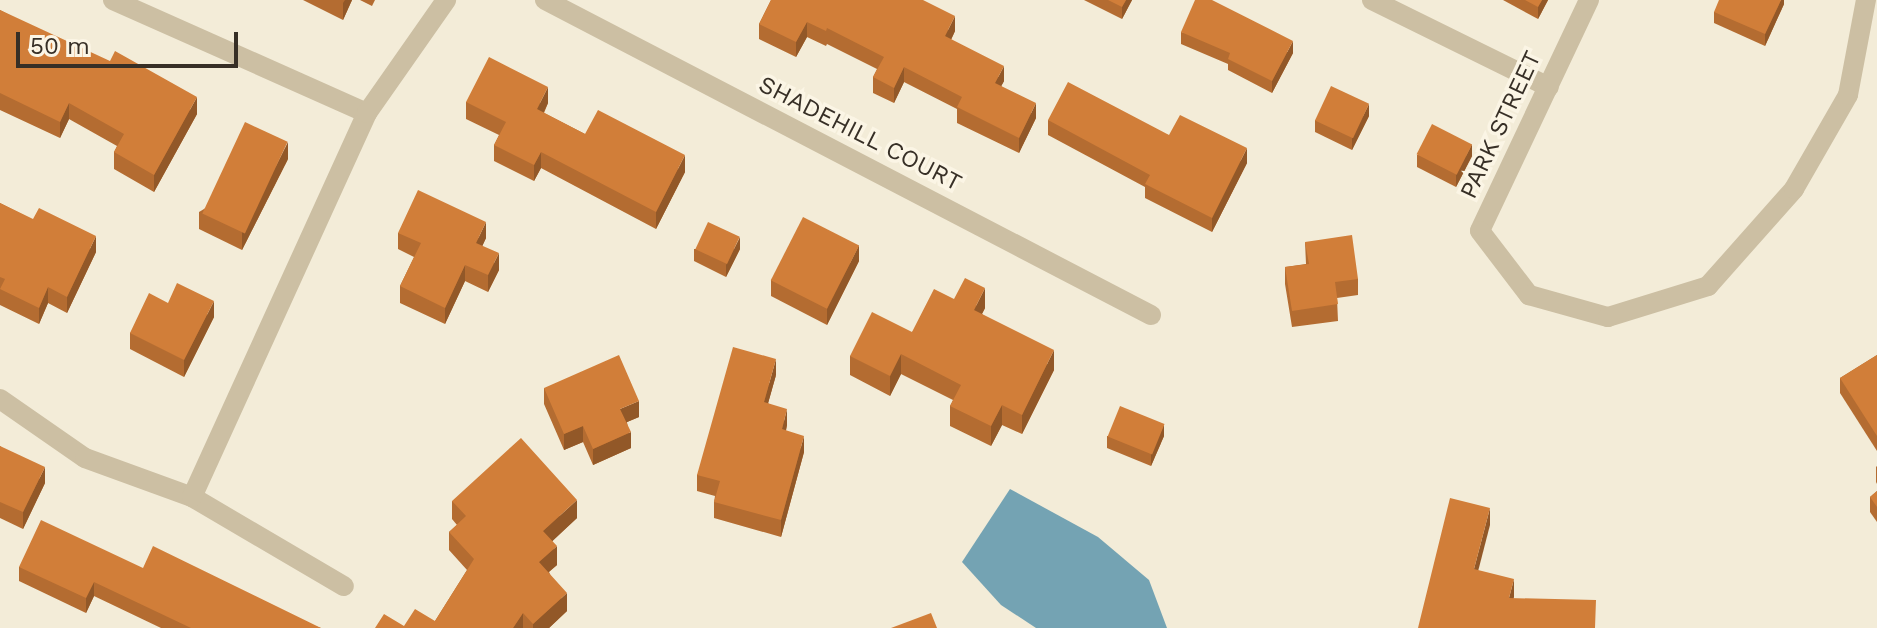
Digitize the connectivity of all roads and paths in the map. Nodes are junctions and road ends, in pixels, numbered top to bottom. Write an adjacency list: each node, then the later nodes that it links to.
1 (113, 0): 8 (street)
2 (446, 0): 8 (street)
3 (545, 0): 9 (street, SHADEHILL COURT)
4 (1372, 0): 7 (street)
5 (1589, 0): 7 (street, PARK STREET)
6 (1866, 0): 7 (street, PARK STREET)
7 (1549, 87)
8 (367, 113): 11 (street)
9 (1151, 315)
10 (0, 399): 11 (street)
11 (192, 497): 12 (street)
12 (344, 586)

